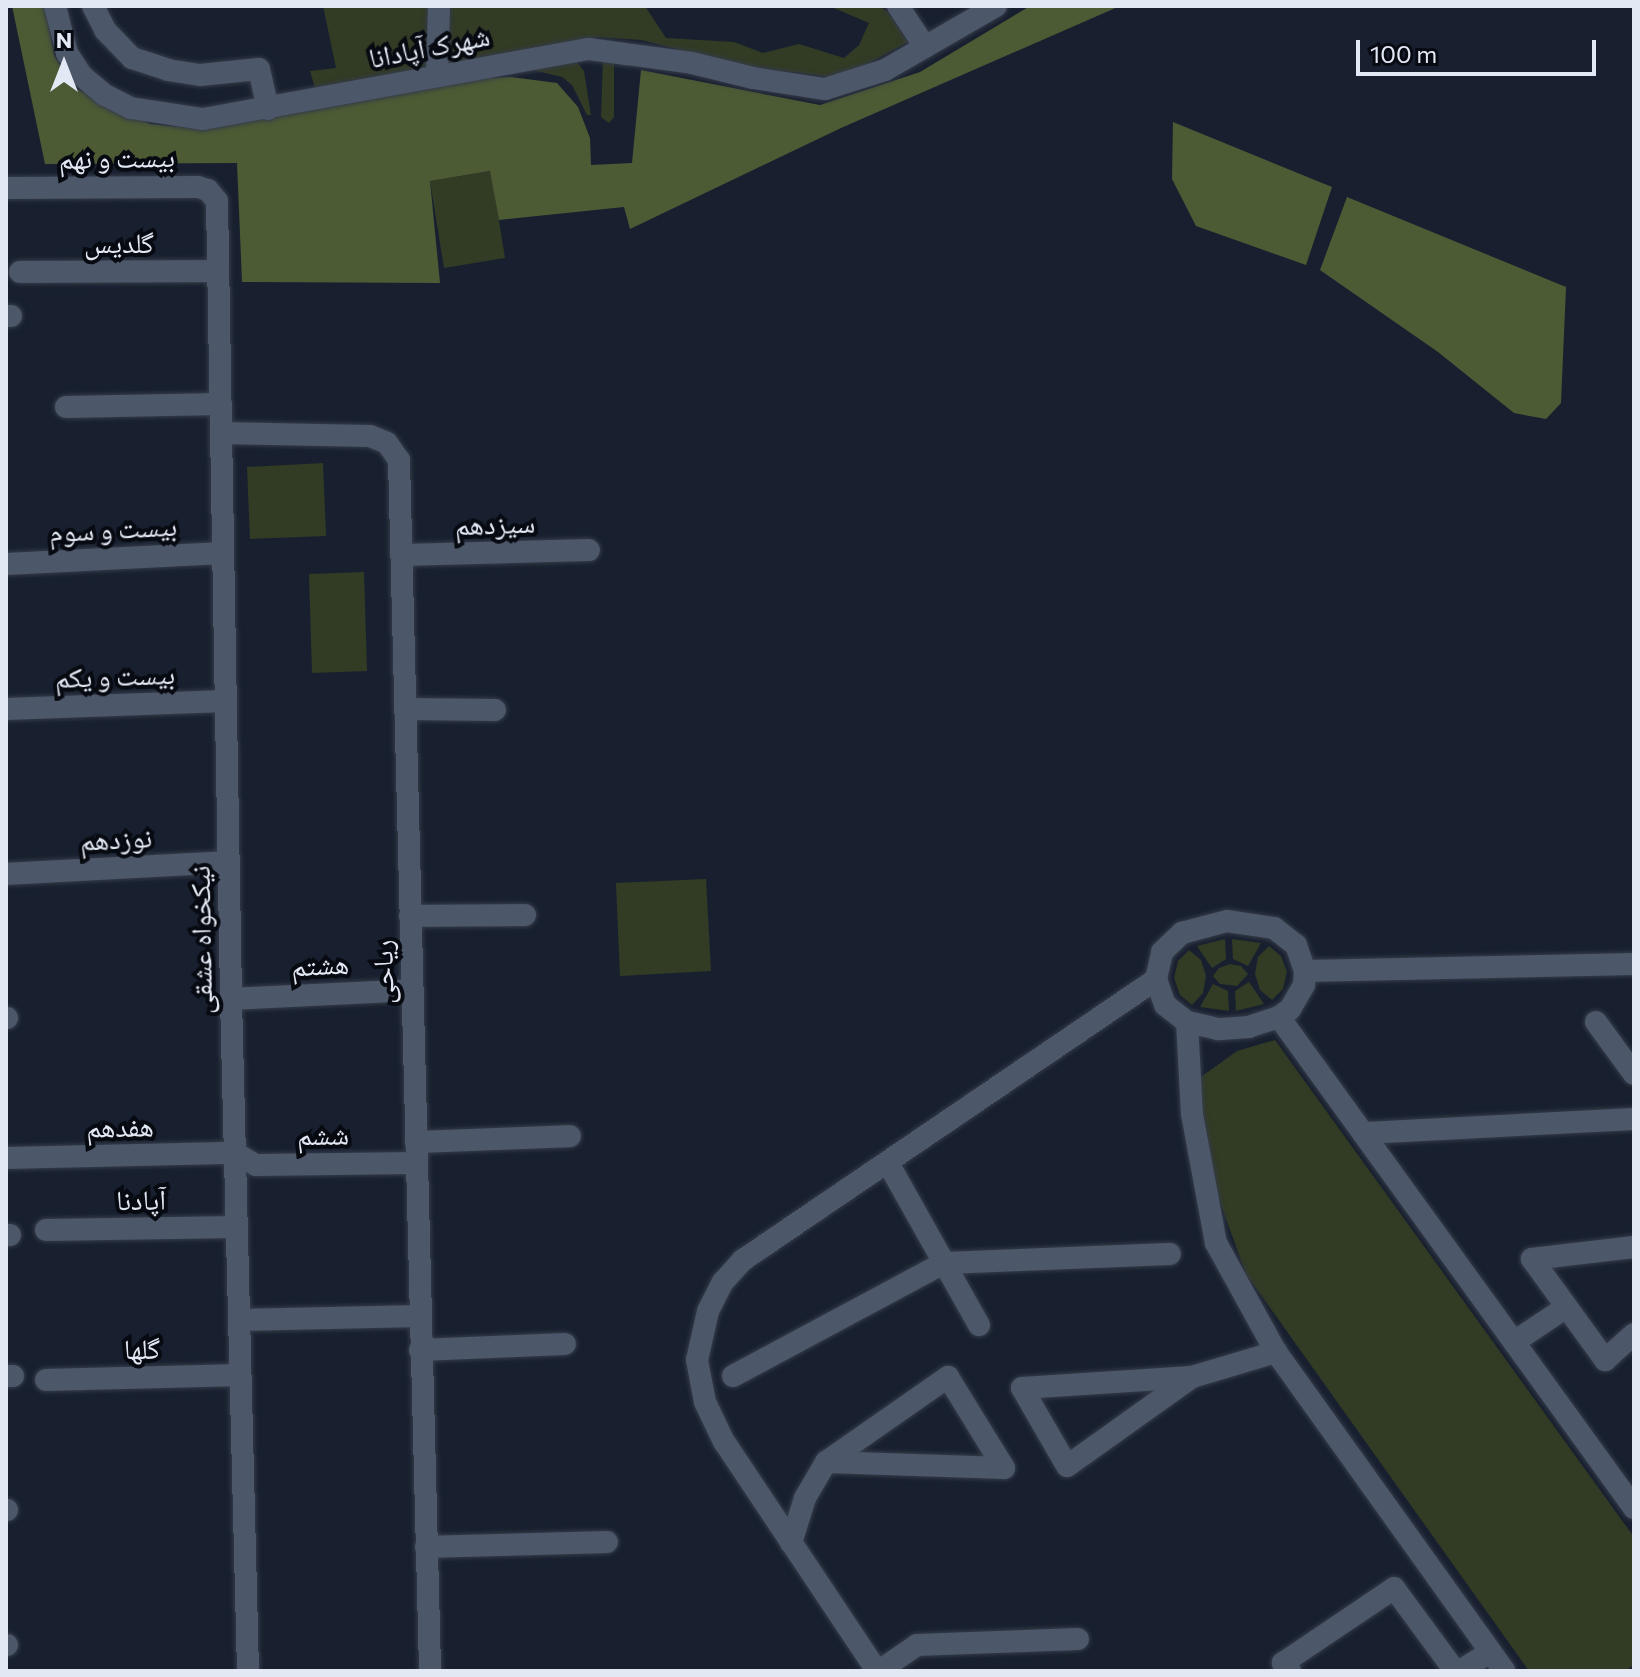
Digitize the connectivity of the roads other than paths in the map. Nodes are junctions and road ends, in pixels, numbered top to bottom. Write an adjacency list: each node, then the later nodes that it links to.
1 (94, 6): 5 (street); 8 (street)
2 (439, 6): 7 (street)
3 (996, 6): 6 (street, شهرک آپادانا)
4 (902, 7): 6 (street)
5 (55, 9): 8 (street, شهرک آپادانا)
6 (925, 47): 7 (street, شهرک آپادانا)
7 (437, 74): 8 (street, شهرک آپادانا)
8 (268, 109)
9 (6, 188): 10 (street, بیست و نهم)
10 (217, 207): 11 (street, نیکخواه عشقی)
11 (218, 271): 12 (street, گلدیس); 13 (street, نیکخواه عشقی)
12 (20, 272)
13 (221, 404): 14 (street); 15 (street, نیکخواه عشقی)
14 (66, 407)
15 (221, 433): 17 (street, نیکخواه عشقی); 18 (street, ریاحی)
16 (589, 550): 18 (street, سیزدهم)
17 (223, 553): 19 (street, بیست و سوم); 20 (street, نیکخواه عشقی)
18 (402, 555): 22 (street, ریاحی)
19 (6, 564)
20 (226, 701): 21 (street, بیست و یکم); 24 (street, نیکخواه عشقی)
21 (6, 709)
22 (405, 709): 23 (street); 27 (street, ریاحی)
23 (495, 710)
24 (228, 862): 25 (street, نوزدهم); 32 (street, نیکخواه عشقی)
25 (6, 874)
26 (525, 915): 27 (street)
27 (410, 916): 31 (street, ریاحی)
28 (1634, 964): 29 (street)
29 (1305, 971): 30 (street); 33 (street)
30 (1156, 979): 34 (street); 43 (street)
31 (412, 990): 32 (street, هشتم); 41 (street, ریاحی)
32 (231, 999): 40 (street, نیکخواه عشقی)
33 (1279, 1017): 34 (street); 38 (street)
34 (1187, 1022): 57 (street)
35 (1596, 1022): 36 (street)
36 (1634, 1074)
37 (1634, 1119): 38 (street)
38 (1366, 1133): 54 (street)
39 (570, 1136): 41 (street, ششم)
40 (235, 1153): 41 (street, ششم); 42 (street, هفدهم); 44 (street, نیکخواه عشقی)
41 (416, 1153): 50 (street, ریاحی)
42 (6, 1158)
43 (888, 1163): 48 (street); 65 (street)
44 (237, 1227): 45 (street, آپادنا); 51 (street, نیکخواه عشقی)
45 (46, 1230)
46 (1634, 1247): 49 (street)
47 (1170, 1254): 48 (street)
48 (944, 1263): 52 (street); 59 (street)
49 (1565, 1308): 53 (street); 54 (street)
50 (420, 1316): 51 (street); 56 (street, ریاحی)
51 (239, 1320): 58 (street, نیکخواه عشقی)
52 (979, 1325)
53 (1634, 1334)
54 (1514, 1342): 63 (street)
55 (565, 1344): 56 (street)
56 (420, 1350): 66 (street, ریاحی)
57 (1276, 1352): 60 (street); 68 (street)
58 (240, 1375): 61 (street, گلها); 69 (street, نیکخواه عشقی)
59 (733, 1376)
60 (1192, 1377): 60 (street)
61 (46, 1380)
62 (826, 1462): 62 (street); 65 (street)
63 (1634, 1508)
64 (607, 1542): 66 (street)
65 (791, 1543): 71 (street)
66 (426, 1547): 70 (street, ریاحی)
67 (1078, 1639): 71 (street)
68 (1498, 1662): 73 (street)
69 (248, 1671)
70 (430, 1671)
71 (878, 1671)
72 (1290, 1671): 73 (street)
73 (1458, 1671)

